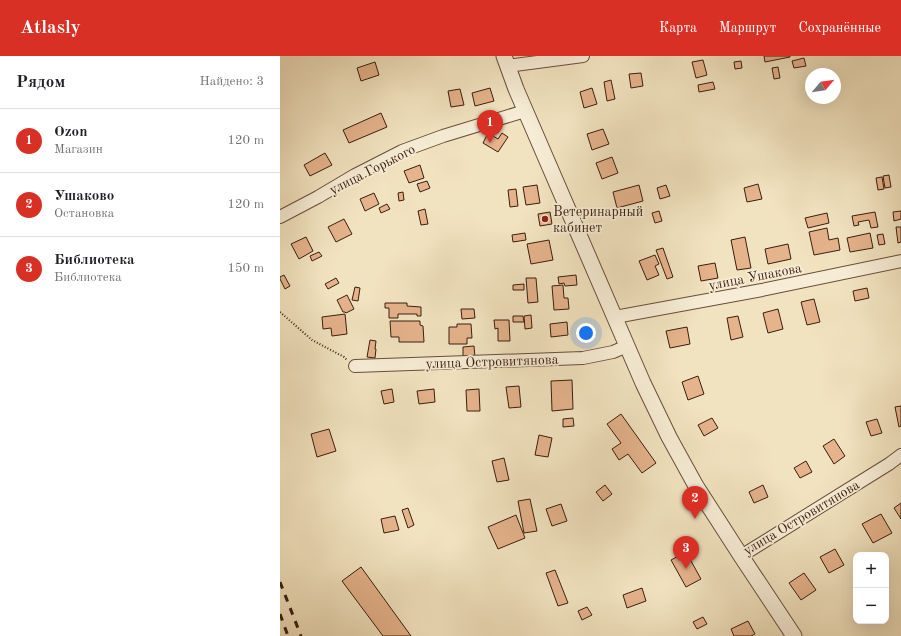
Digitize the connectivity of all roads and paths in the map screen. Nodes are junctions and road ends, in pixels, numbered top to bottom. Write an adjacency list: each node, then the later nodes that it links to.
1 (583, 56): 2 (street)
2 (505, 61): 3 (street)
3 (525, 111): 4 (street, улица Горького); 7 (street, улица Островитянова)
4 (280, 217)
5 (901, 261): 7 (street, улица Ушакова)
6 (280, 312): 9 (path)
7 (615, 317): 8 (street, улица Островитянова)
8 (627, 346): 9 (street, улица Островитянова); 11 (street, улица Островитянова)
9 (355, 366)
10 (901, 455): 11 (street, улица Островитянова)
11 (740, 556): 12 (street)
12 (794, 636)

